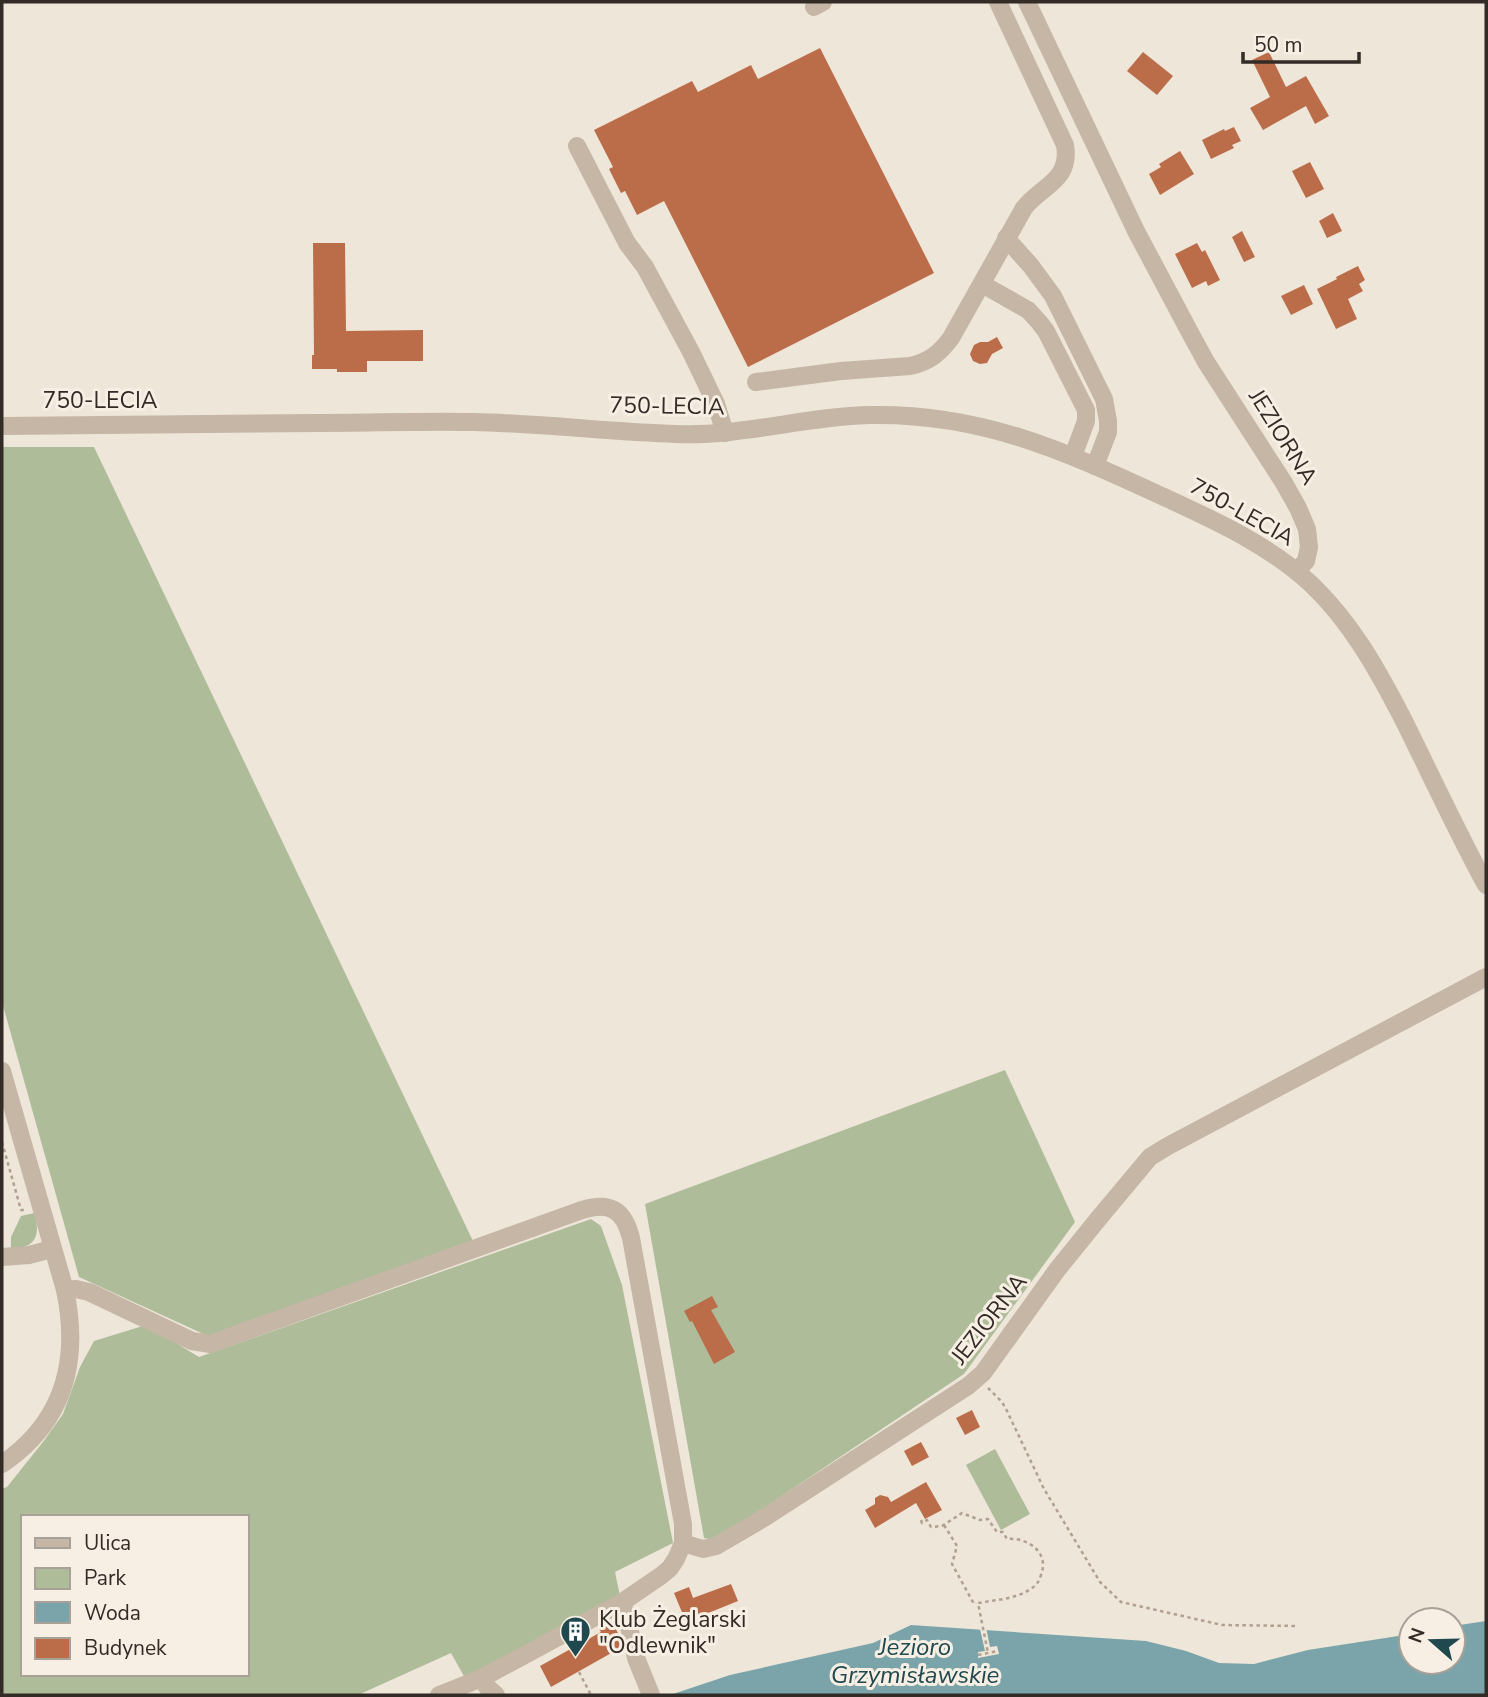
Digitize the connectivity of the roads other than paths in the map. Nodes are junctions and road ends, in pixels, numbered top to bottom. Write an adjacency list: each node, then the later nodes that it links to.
1 (998, 2): 4 (street)
2 (1027, 2): 11 (street, JEZIORNA)
3 (576, 146): 8 (street)
4 (1006, 238): 5 (street); 10 (street)
5 (982, 284): 6 (street); 9 (street)
6 (756, 382)
7 (2, 426): 8 (street, 750-LECIA)
8 (725, 433): 9 (street, 750-LECIA)
9 (1073, 456): 10 (street, 750-LECIA)
10 (1096, 466): 11 (street, 750-LECIA)
11 (1297, 572): 12 (street)
12 (1486, 885)
13 (1486, 977): 19 (street, JEZIORNA)
14 (2, 1070): 15 (street)
15 (52, 1249): 16 (street); 17 (street)
16 (2, 1256)
17 (65, 1290): 18 (street); 19 (street)
18 (2, 1464)
19 (682, 1543): 20 (street)
20 (621, 1603): 21 (street); 24 (street)
21 (482, 1678): 22 (street); 23 (street)
22 (439, 1695)
23 (496, 1695)
24 (651, 1695)

